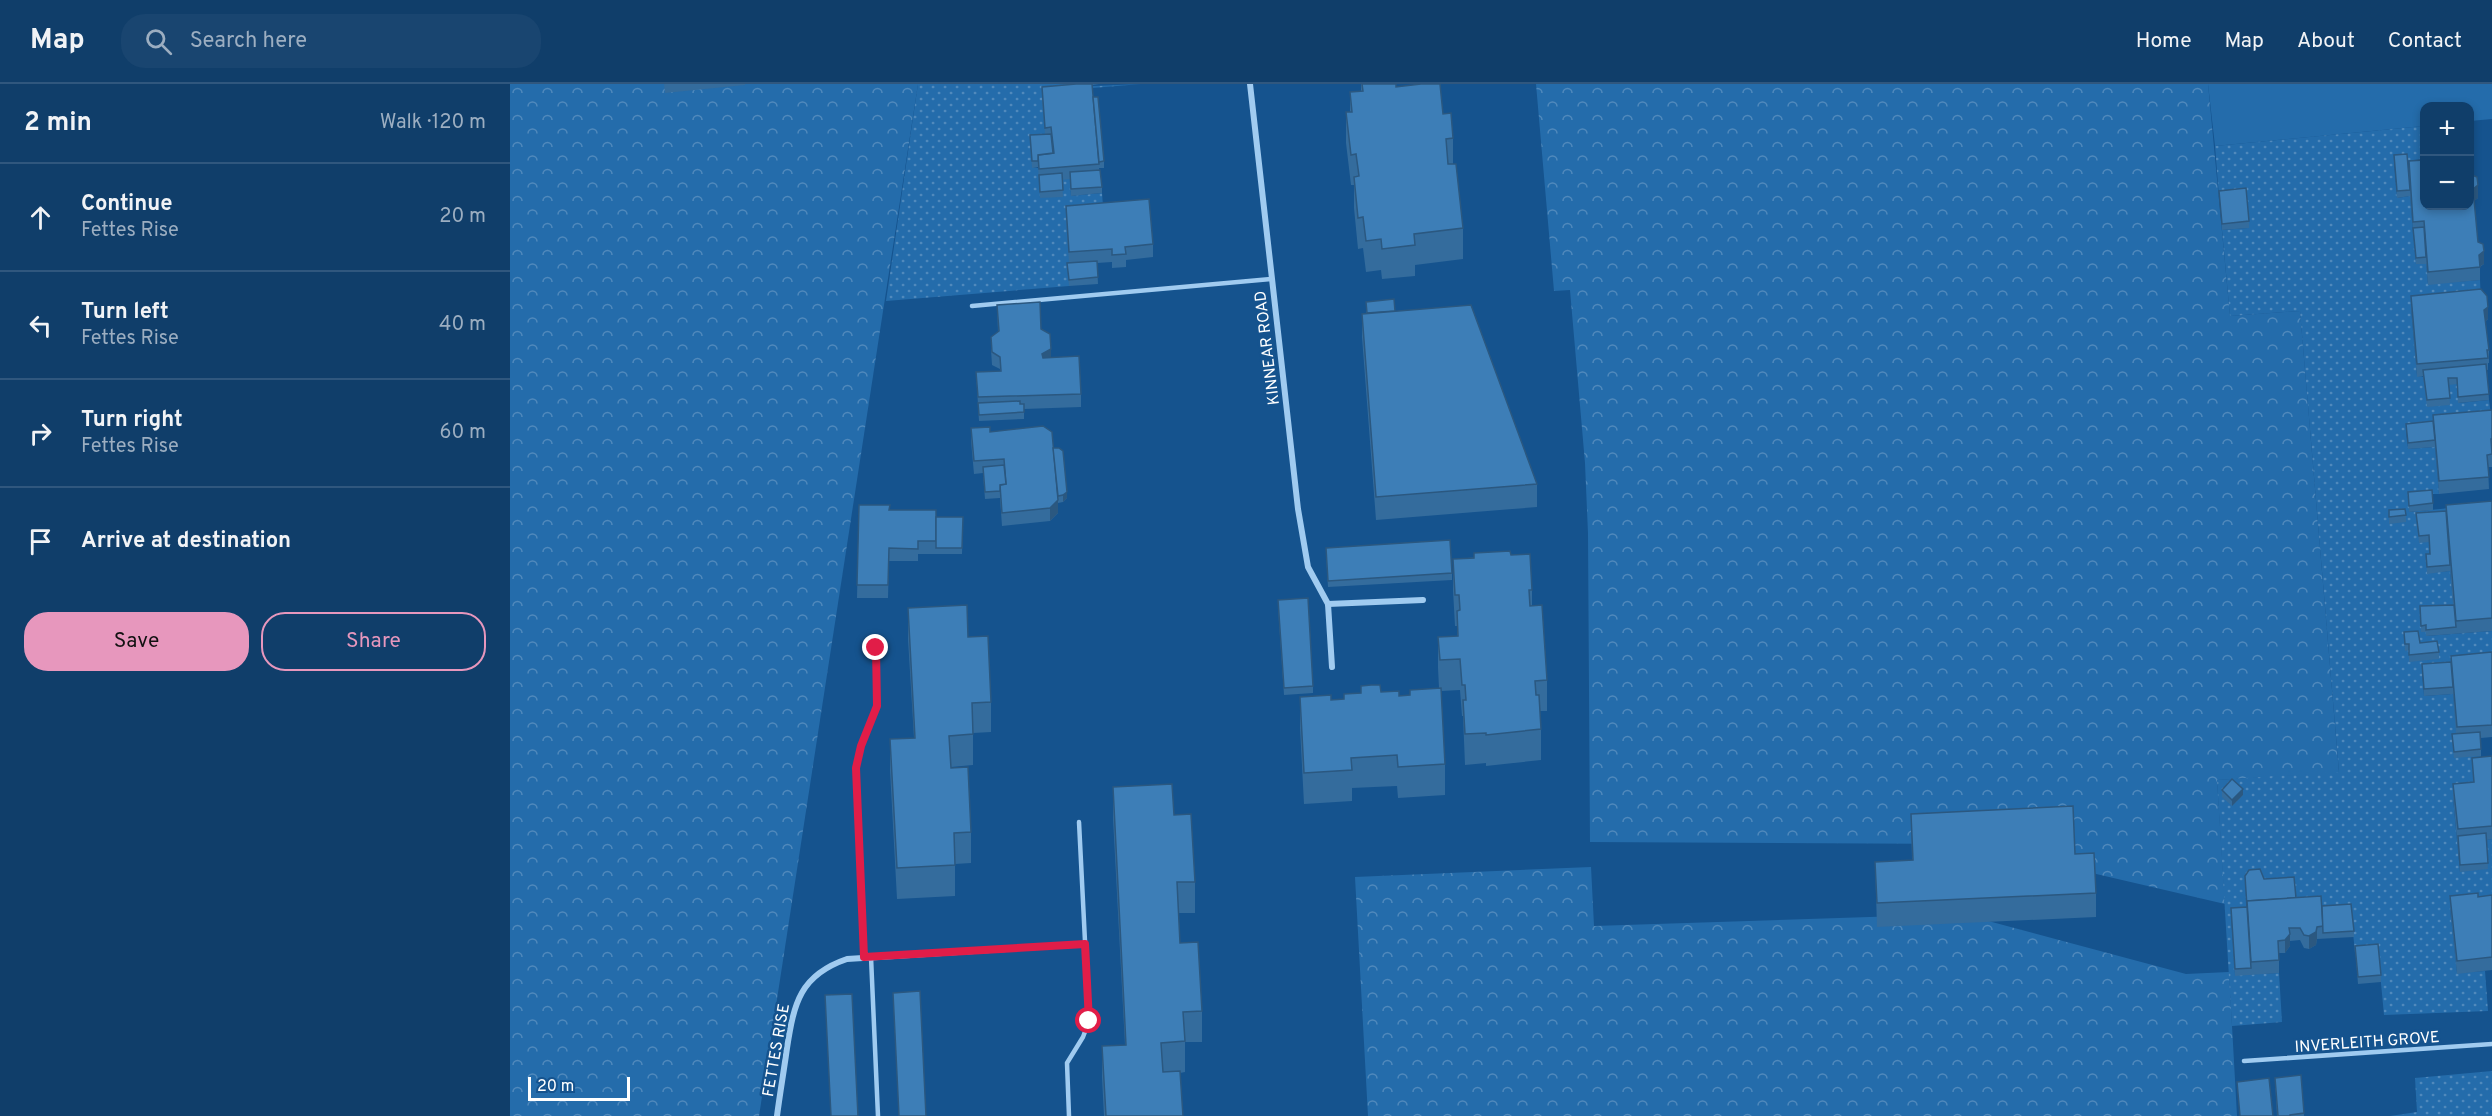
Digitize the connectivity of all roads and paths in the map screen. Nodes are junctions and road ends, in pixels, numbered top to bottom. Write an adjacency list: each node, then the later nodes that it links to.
1 (1250, 84): 2 (street, KINNEAR ROAD)
2 (1271, 279): 3 (lane); 5 (street, KINNEAR ROAD)
3 (972, 306)
4 (1423, 600): 5 (street)
5 (1328, 603): 7 (street, KINNEAR ROAD)
6 (876, 648): 10 (street)
7 (1332, 667)
8 (1078, 822): 9 (lane)
9 (1085, 944): 10 (street, FETTES RISE); 15 (lane)
10 (868, 957): 13 (street, FETTES RISE); 14 (lane)
11 (2492, 1044): 12 (lane, INVERLEITH GROVE)
12 (2244, 1061)
13 (777, 1116)
14 (878, 1116)
15 (1069, 1116)

